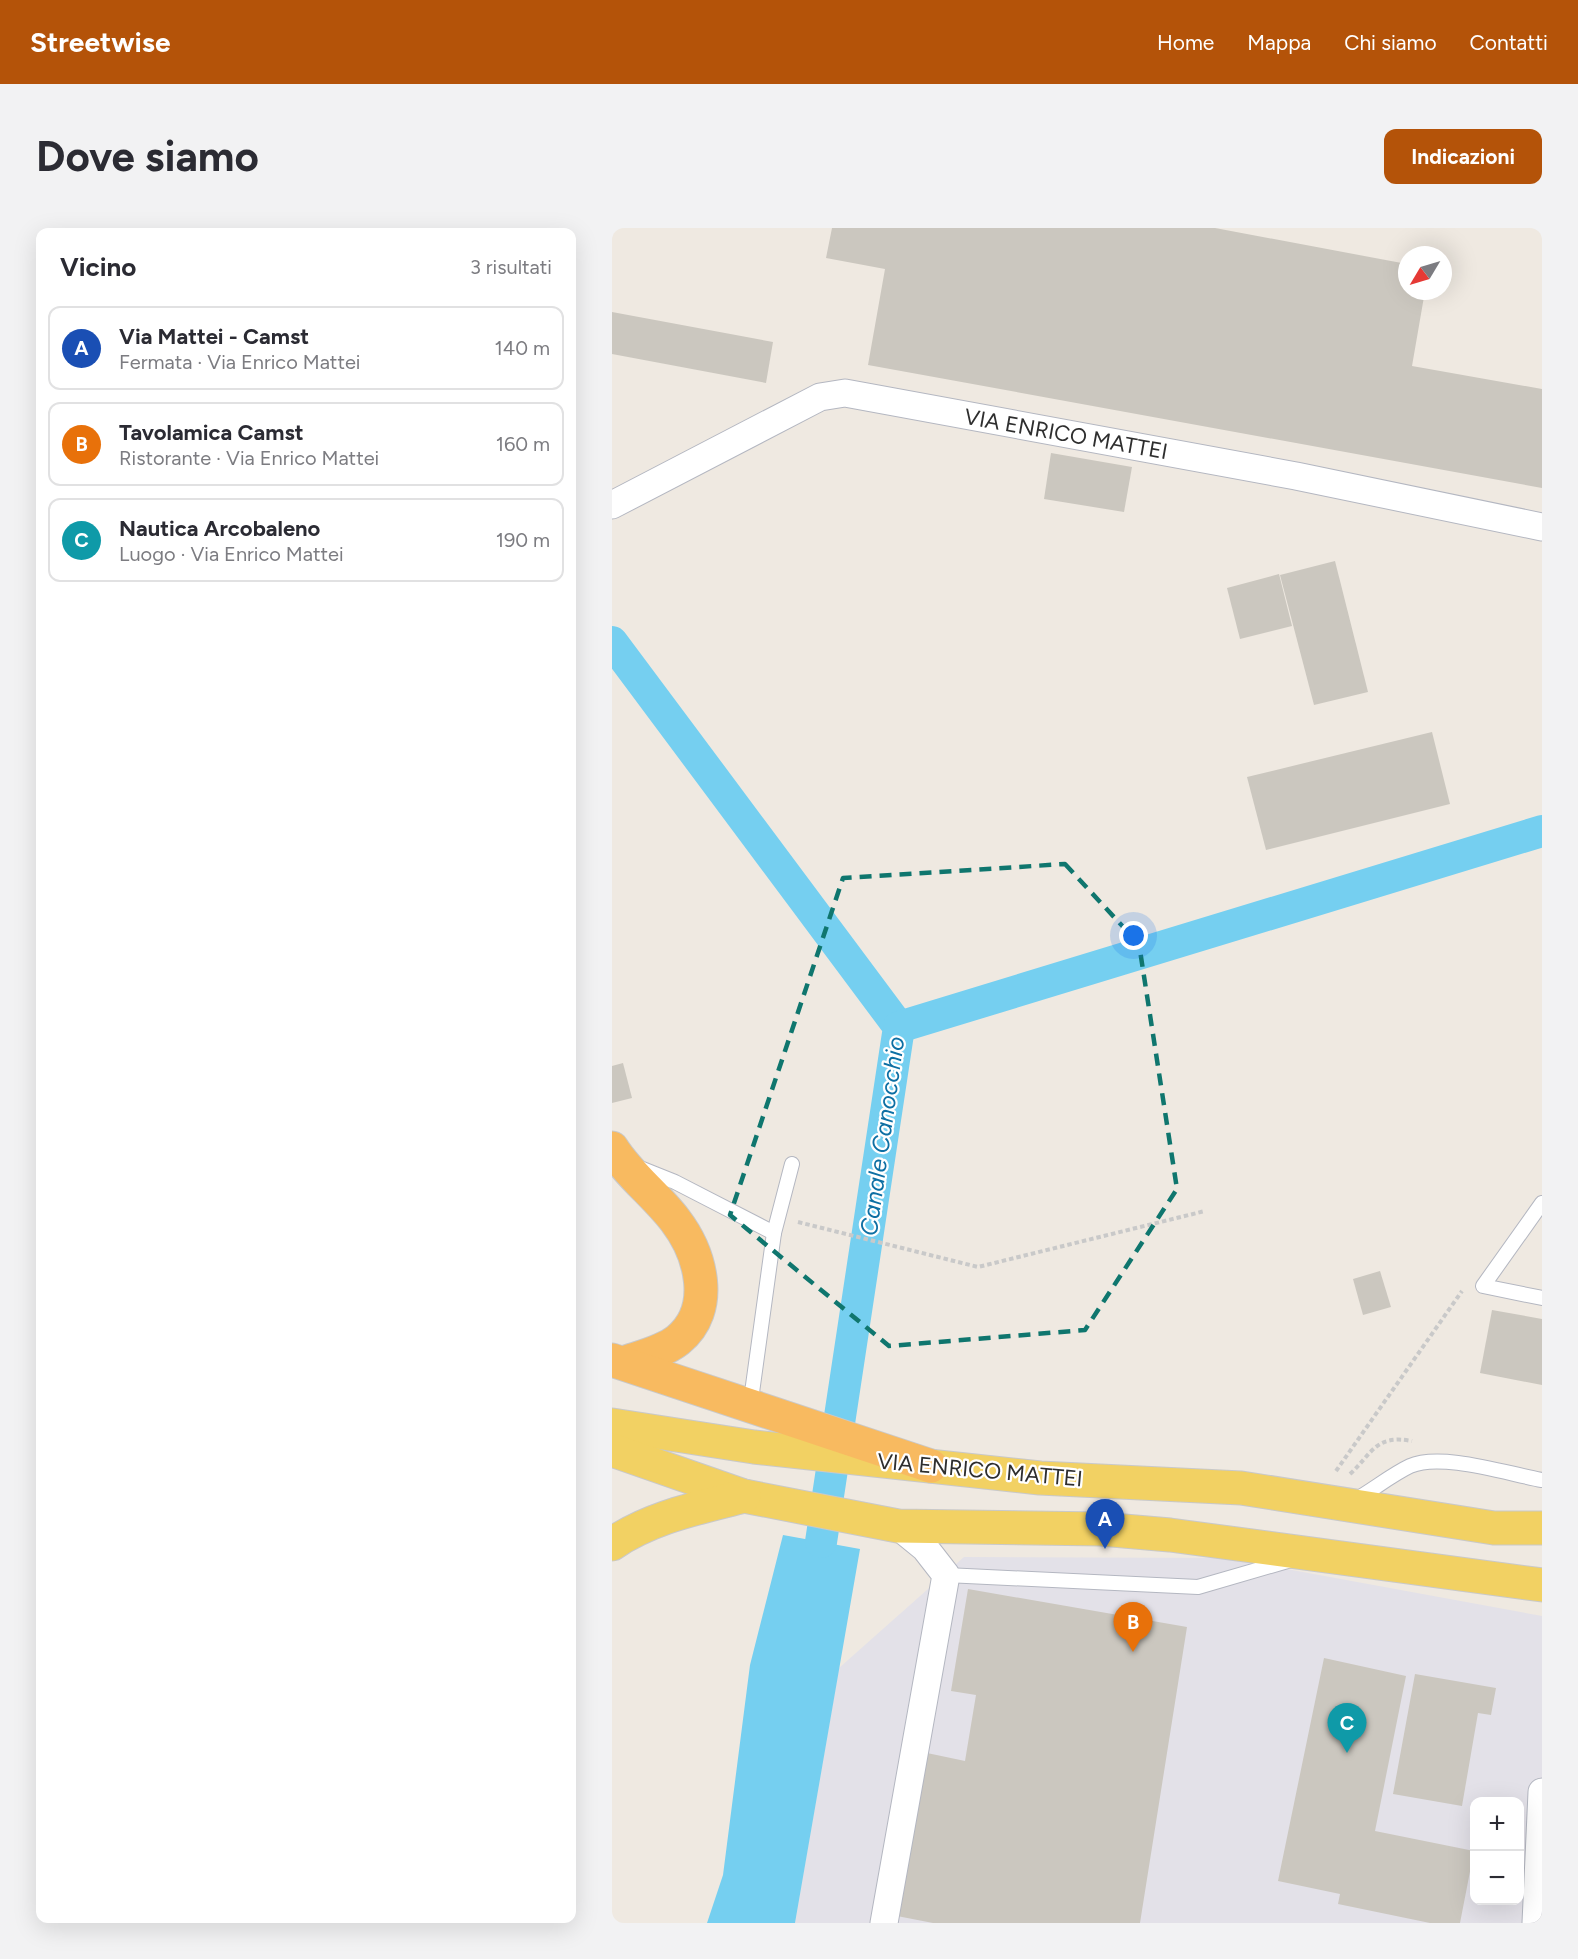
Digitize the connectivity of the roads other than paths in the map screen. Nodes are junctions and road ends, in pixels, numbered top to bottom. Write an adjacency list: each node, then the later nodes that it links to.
1 (612, 505): 2 (street, VIA ENRICO MATTEI)
2 (1542, 527)
3 (617, 1154): 6 (lane); 8 (highway)
4 (792, 1164): 6 (lane)
5 (1542, 1203): 7 (lane)
6 (774, 1233): 9 (lane)
7 (1542, 1298)
8 (617, 1362): 9 (highway)
9 (755, 1408): 12 (highway)
10 (612, 1425): 12 (main road, VIA ENRICO MATTEI)
11 (612, 1450): 14 (main road)
12 (932, 1466): 15 (main road, VIA ENRICO MATTEI)
13 (1542, 1480): 15 (lane)
14 (744, 1496): 16 (main road); 18 (main road)
15 (1348, 1504): 17 (main road, VIA ENRICO MATTEI)
16 (898, 1526): 19 (main road); 20 (street)
17 (1542, 1528)
18 (612, 1544)
19 (1311, 1554): 20 (lane); 21 (main road)
20 (946, 1575): 23 (street)
21 (1542, 1585)
22 (1542, 1792): 24 (street)
23 (884, 1923)
24 (1536, 1923)

